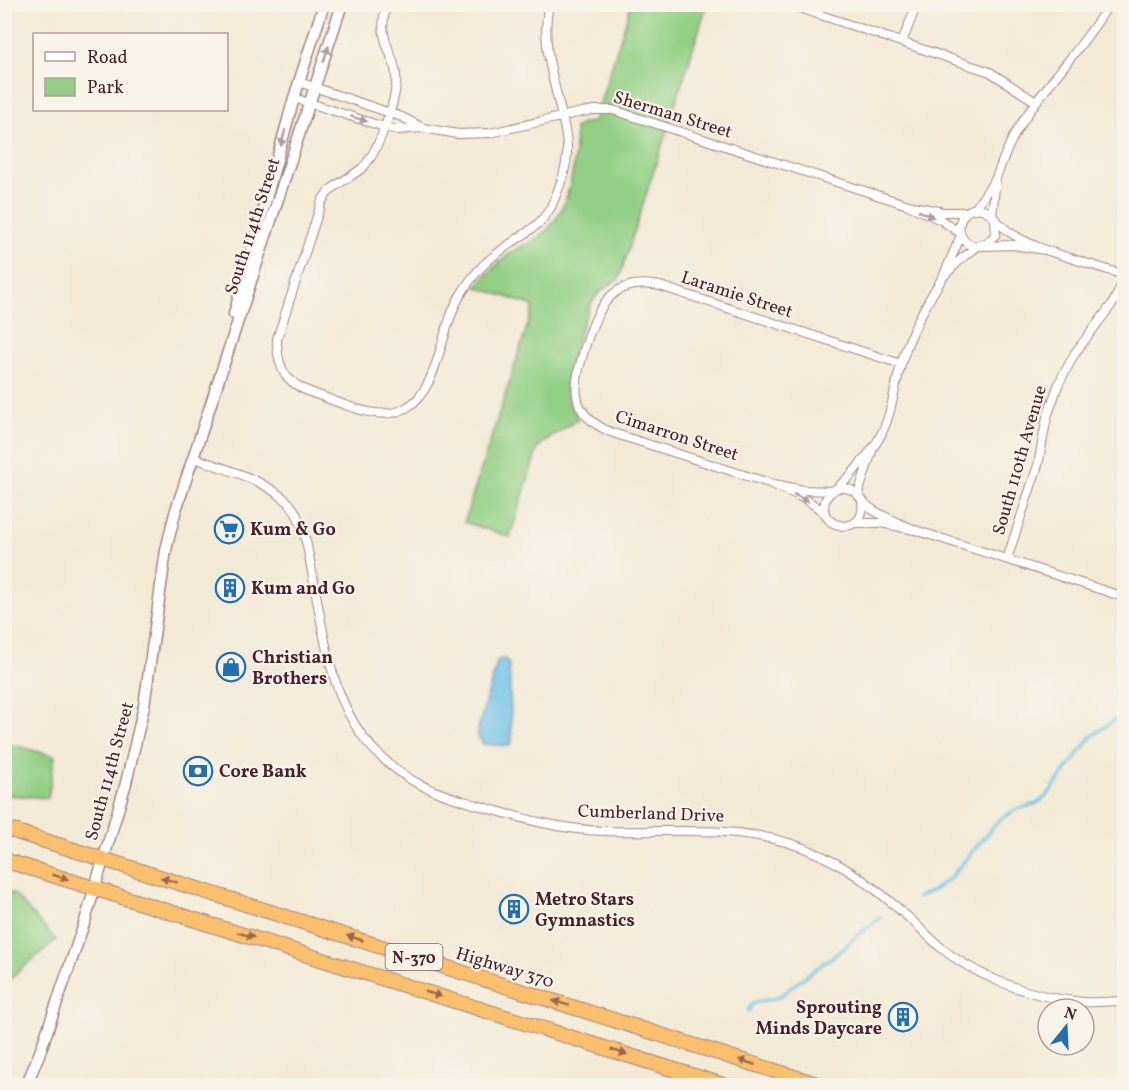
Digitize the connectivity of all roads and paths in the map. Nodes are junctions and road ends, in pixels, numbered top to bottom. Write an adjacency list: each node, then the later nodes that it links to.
1 (324, 4): 9 (street, South 114th Street)
2 (342, 4): 10 (street, South 114th Street, one-way to 2)
3 (387, 4): 14 (street)
4 (549, 4): 15 (street)
5 (788, 4): 8 (street)
6 (917, 4): 8 (street)
7 (1109, 4): 12 (street)
8 (902, 42): 12 (street)
9 (299, 82): 10 (street, Sherman Street); 11 (street, South 114th Street)
10 (315, 87): 13 (street, South 114th Street); 14 (street, Sherman Street)
11 (294, 98): 13 (street, Sherman Street); 31 (street, South 114th Street, one-way to 31)
12 (1036, 102): 18 (street)
13 (310, 103): 16 (street, Sherman Street, one-way to 16); 31 (street, South 114th Street)
14 (389, 112): 16 (street); 17 (street, Sherman Street)
15 (562, 116): 16 (street); 17 (street, Sherman Street); 19 (street, Sherman Street)
16 (384, 127): 17 (street, Sherman Street)
17 (423, 128)
18 (996, 178): 20 (street); 21 (street)
19 (908, 206): 20 (street, Sherman Street); 22 (street, Sherman Street, one-way to 22)
20 (971, 210): 21 (street); 22 (street)
21 (994, 218): 23 (street); 24 (street)
22 (960, 234): 23 (street); 26 (street)
23 (980, 246): 24 (street); 26 (street)
24 (1045, 250): 25 (street)
25 (1125, 275)
26 (943, 278): 29 (street)
27 (1125, 280): 38 (street, South 110th Avenue)
28 (588, 339): 29 (street, Laramie Street); 32 (street, Cimarron Street)
29 (901, 364): 30 (street)
30 (873, 448): 33 (street); 34 (street)
31 (194, 458): 41 (street, South 114th Street); 44 (street, Cumberland Drive)
32 (769, 483): 33 (street, Cimarron Street); 35 (street, Cimarron Street, one-way to 35)
33 (834, 490): 34 (street); 35 (street)
34 (860, 498): 36 (street); 37 (street)
35 (825, 514): 36 (street)
36 (855, 523): 37 (street)
37 (915, 530): 38 (street)
38 (1007, 559): 39 (street)
39 (1125, 597)
40 (4, 828): 41 (highway, Highway 370 / N-370)
41 (102, 859): 43 (street, South 114th Street); 47 (highway, Highway 370 / N-370, one-way to 41)
42 (4, 860): 43 (highway, N-370, one-way to 43)
43 (94, 888): 45 (street, South 114th Street); 46 (highway, N-370, one-way to 46)
44 (1125, 1001)
45 (27, 1086)
46 (726, 1086)
47 (823, 1086)

